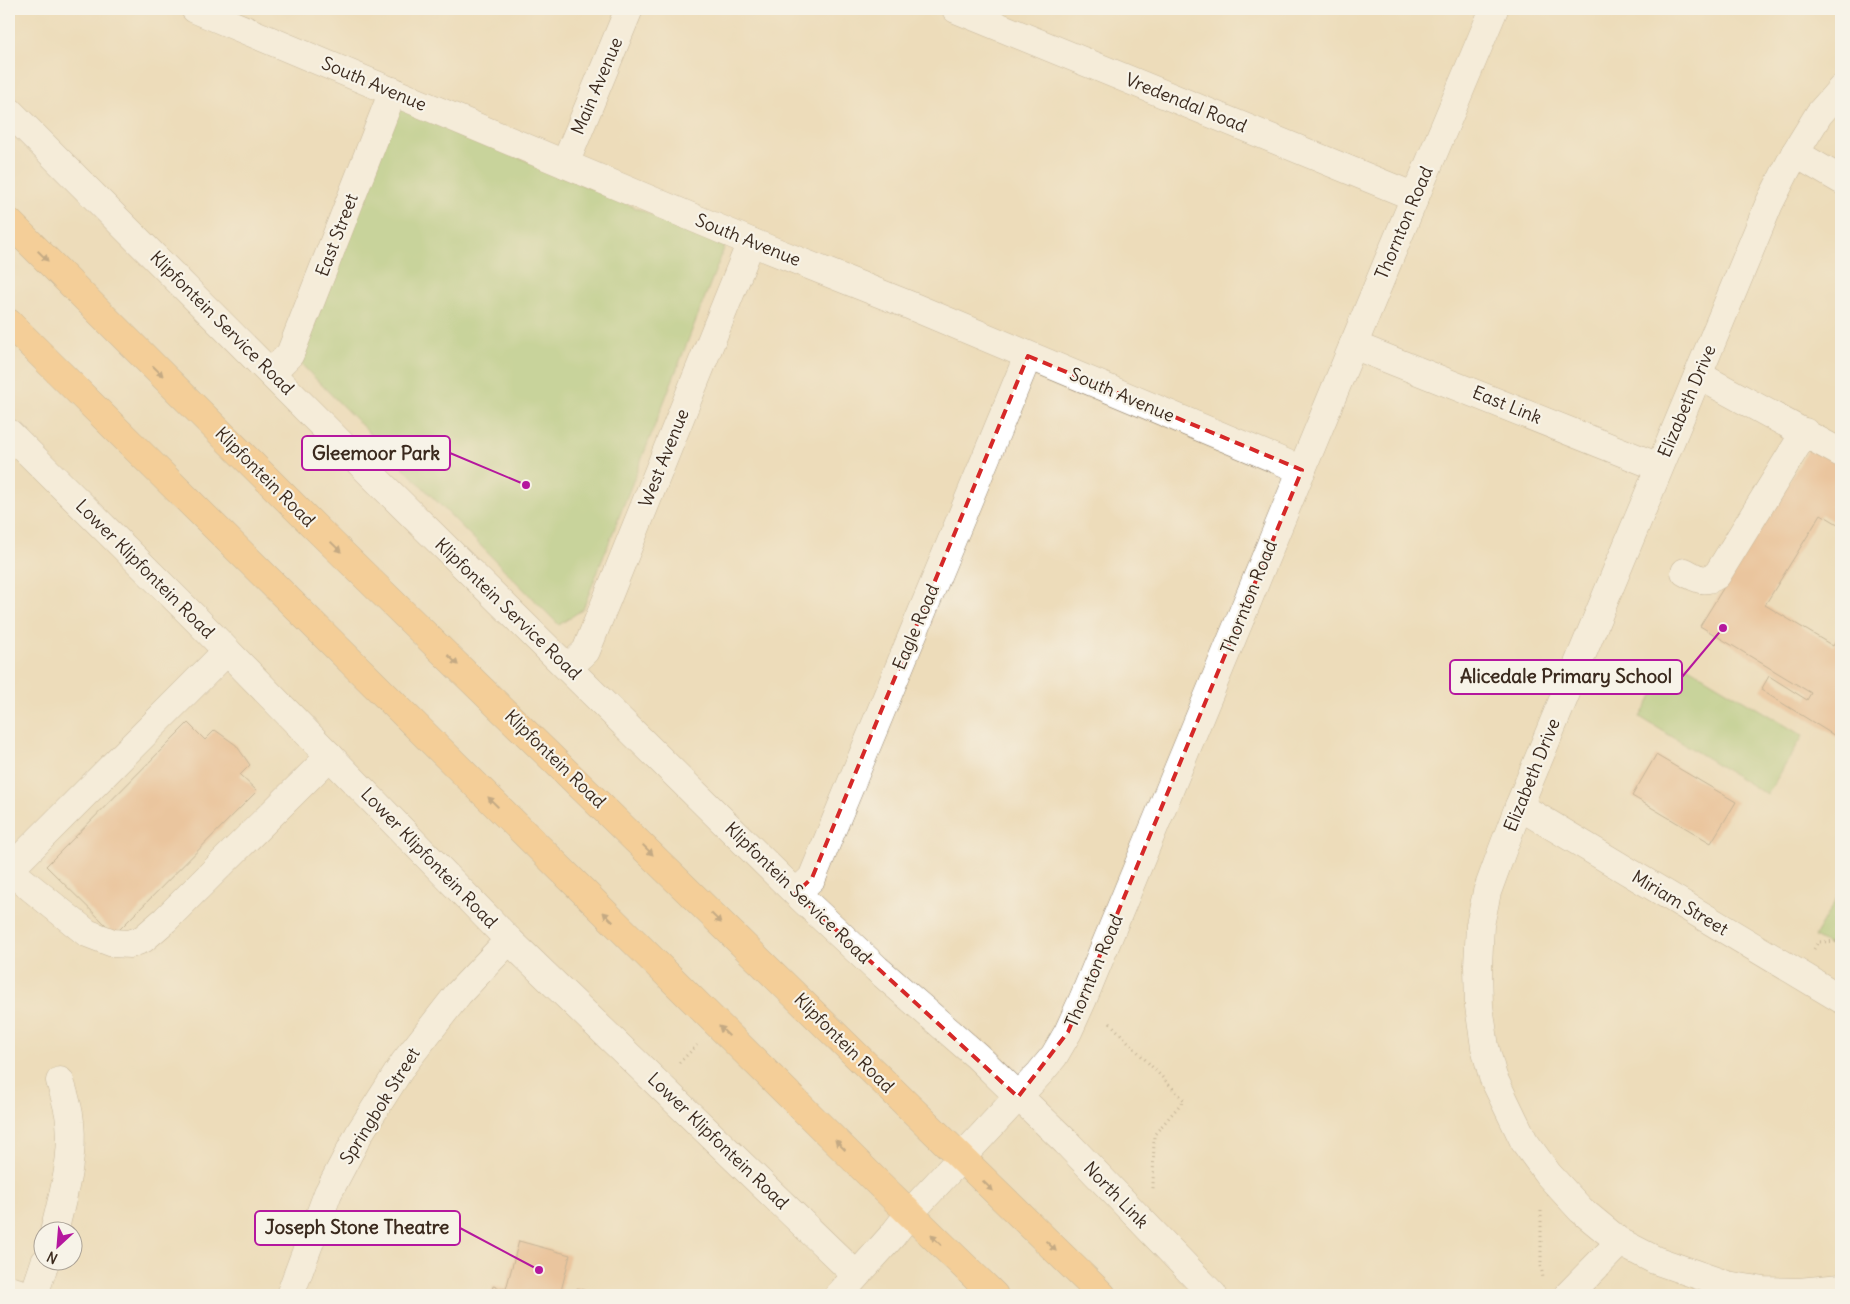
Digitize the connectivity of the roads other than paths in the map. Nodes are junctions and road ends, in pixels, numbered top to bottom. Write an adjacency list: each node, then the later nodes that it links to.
1 (194, 9): 6 (street, South Avenue)
2 (629, 9): 9 (street, Main Avenue)
3 (956, 9): 11 (street, Vredendal Road)
4 (1494, 9): 11 (street, Thornton Road)
5 (1841, 89): 8 (street, Elizabeth Drive)
6 (393, 91): 9 (street, South Avenue); 17 (street, East Street)
7 (9, 110): 17 (street, Klipfontein Service Road)
8 (1795, 153): 10 (street); 18 (street, Elizabeth Drive)
9 (565, 164): 13 (street, South Avenue)
10 (1841, 180)
11 (1415, 197): 15 (street, Thornton Road)
12 (9, 222): 34 (main road, Klipfontein Road, one-way to 34)
13 (751, 242): 16 (street, South Avenue); 26 (street, West Avenue)
14 (9, 324): 35 (main road, one-way to 14)
15 (1353, 345): 22 (street, East Link); 23 (street, Thornton Road)
16 (1028, 356): 23 (street, South Avenue); 29 (street, Eagle Road)
17 (271, 373): 26 (street, Klipfontein Service Road)
18 (1698, 375): 19 (street); 22 (street, Elizabeth Drive)
19 (1805, 432): 21 (street); 24 (street)
20 (13, 446): 25 (street, Lower Klipfontein Road)
21 (1841, 453)
22 (1659, 467): 28 (street, Elizabeth Drive)
23 (1302, 470): 33 (street, Thornton Road)
24 (1685, 572)
25 (227, 651): 27 (street, Lower Klipfontein Road); 27 (street)
26 (568, 668): 29 (street, Klipfontein Service Road)
27 (330, 756): 30 (street, Lower Klipfontein Road)
28 (1519, 806): 31 (street, Miriam Street); 37 (street, Elizabeth Drive)
29 (796, 893): 33 (street, Klipfontein Service Road)
30 (509, 940): 39 (street, Lower Klipfontein Road); 45 (street, Springbok Street)
31 (1841, 999)
32 (60, 1081): 36 (street)
33 (1018, 1097): 34 (street, Thornton Road); 49 (street, North Link)
34 (960, 1159): 35 (street, Thornton Road); 48 (main road, Klipfontein Road, one-way to 48)
35 (909, 1214): 39 (street, Thornton Road); 47 (main road, one-way to 35)
36 (57, 1222)
37 (1620, 1242): 42 (street, Elizabeth Drive); 50 (street)
38 (42, 1272): 44 (street)
39 (856, 1275): 46 (street, Thornton Road)
40 (1841, 1288): 42 (street, Elizabeth Drive)
41 (9, 1290): 43 (street)
42 (1725, 1290)
43 (28, 1295)
44 (34, 1295)
45 (290, 1295)
46 (839, 1295)
47 (994, 1295)
48 (1102, 1295)
49 (1212, 1295)
50 (1568, 1295)

